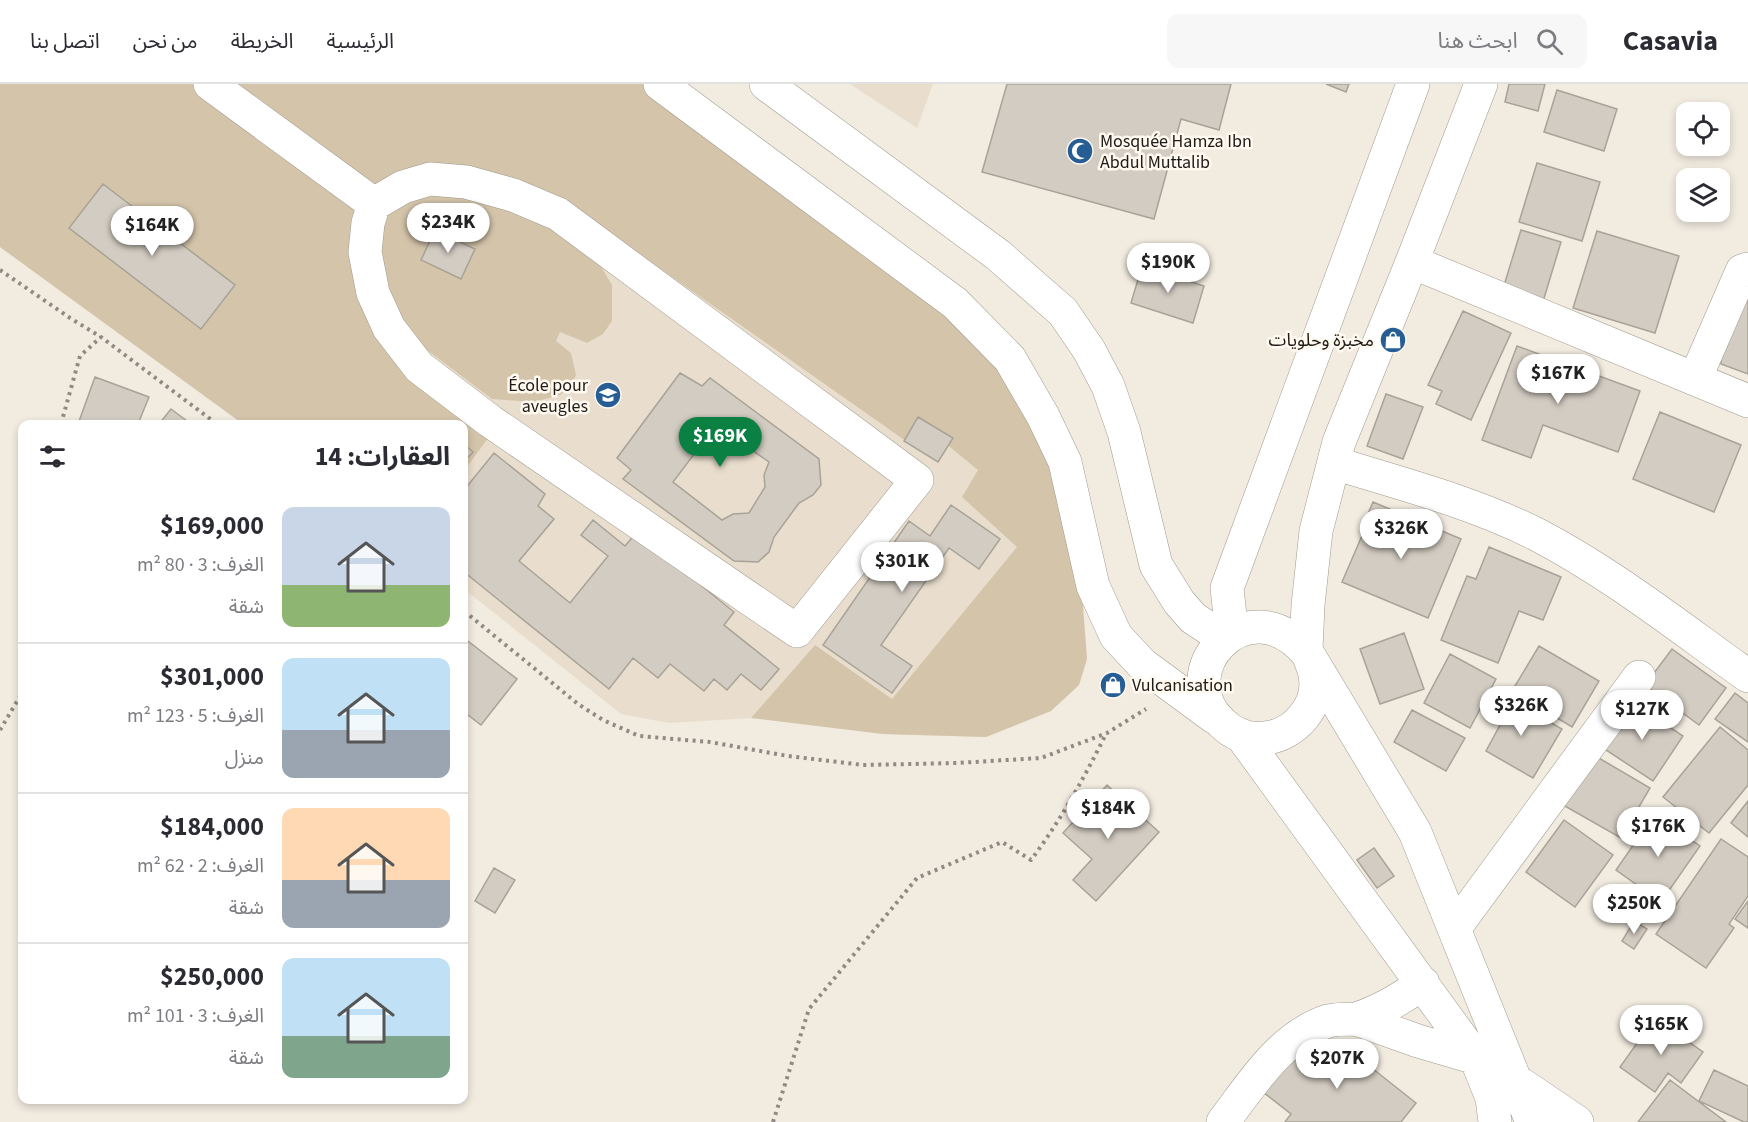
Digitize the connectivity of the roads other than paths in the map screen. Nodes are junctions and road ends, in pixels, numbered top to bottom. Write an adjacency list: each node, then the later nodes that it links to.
1 (210, 84): 6 (street)
2 (660, 84): 16 (street)
3 (766, 84): 12 (street)
4 (1413, 84): 12 (street)
5 (1480, 84): 7 (street)
6 (374, 204): 6 (street)
7 (1412, 262): 9 (street); 11 (street)
8 (1748, 269): 9 (street)
9 (1695, 379): 10 (street)
10 (1748, 401)
11 (1334, 463): 13 (street); 14 (street)
12 (1229, 636): 13 (street); 16 (street)
13 (1307, 652): 17 (street); 18 (street)
14 (1748, 676)
15 (1639, 677): 18 (street)
16 (1214, 717): 17 (street)
17 (1241, 735): 19 (street)
18 (1454, 929): 22 (street)
19 (1423, 983): 20 (street); 21 (street)
20 (1356, 1019): 21 (street); 23 (street)
21 (1476, 1059): 24 (street)
22 (1515, 1080): 25 (street); 26 (street)
23 (1223, 1122)
24 (1495, 1122)
25 (1532, 1122)
26 (1577, 1122)

